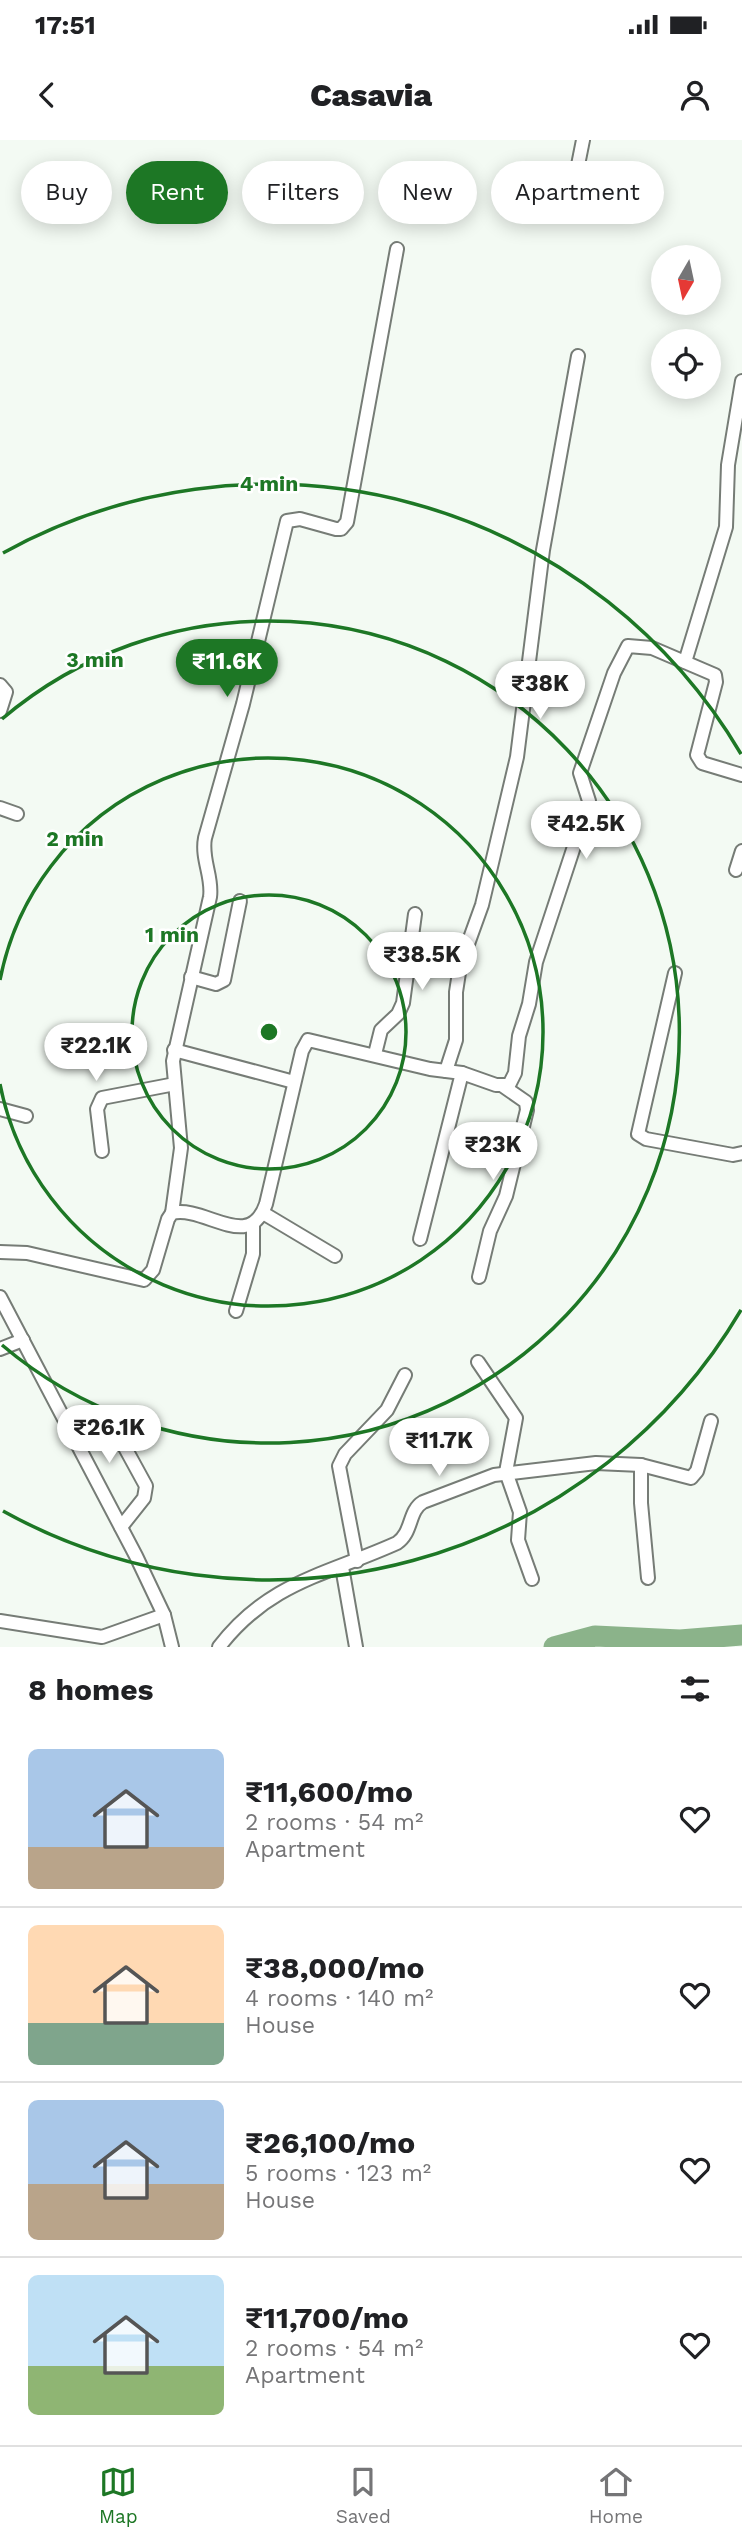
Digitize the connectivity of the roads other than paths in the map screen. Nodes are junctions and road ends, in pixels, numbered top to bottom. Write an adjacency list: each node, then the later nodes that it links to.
1 (583, 140): 2 (street)
2 (579, 161)
3 (397, 249): 17 (street)
4 (578, 356): 20 (street)
5 (742, 381): 6 (street)
6 (685, 662): 9 (street); 24 (street)
7 (0, 685): 8 (street)
8 (0, 711)
9 (742, 775)
10 (0, 808): 11 (street)
11 (17, 814)
12 (742, 852): 13 (street)
13 (736, 870)
14 (240, 901): 17 (street)
15 (415, 914): 19 (street)
16 (675, 973): 28 (street)
17 (191, 977): 18 (street)
18 (174, 1051): 22 (street); 23 (street)
19 (374, 1054): 20 (street); 22 (street)
20 (446, 1071): 21 (street)
21 (462, 1073): 24 (street); 32 (street)
22 (294, 1082): 30 (street)
23 (175, 1084): 27 (street); 29 (street)
24 (503, 1086): 35 (street)
25 (0, 1109): 26 (street)
26 (26, 1116)
27 (102, 1152)
28 (742, 1153)
29 (172, 1213): 31 (street); 33 (street)
30 (263, 1213): 31 (street); 34 (street)
31 (253, 1224): 37 (street)
32 (420, 1239)
33 (0, 1252)
34 (335, 1256)
35 (479, 1277)
36 (0, 1297): 38 (street)
37 (236, 1311)
38 (23, 1340): 39 (street); 46 (street)
39 (0, 1349)
40 (478, 1362): 45 (street)
41 (405, 1375): 47 (street)
42 (711, 1421): 44 (street)
43 (111, 1422): 46 (street)
44 (641, 1465): 45 (street); 49 (street)
45 (506, 1472): 47 (street); 50 (street)
46 (121, 1527): 51 (street)
47 (357, 1561): 48 (street)
48 (342, 1567): 54 (street); 55 (street)
49 (648, 1578)
50 (531, 1579)
51 (164, 1615): 52 (street); 53 (street)
52 (0, 1621)
53 (172, 1647)
54 (219, 1647)
55 (356, 1647)

